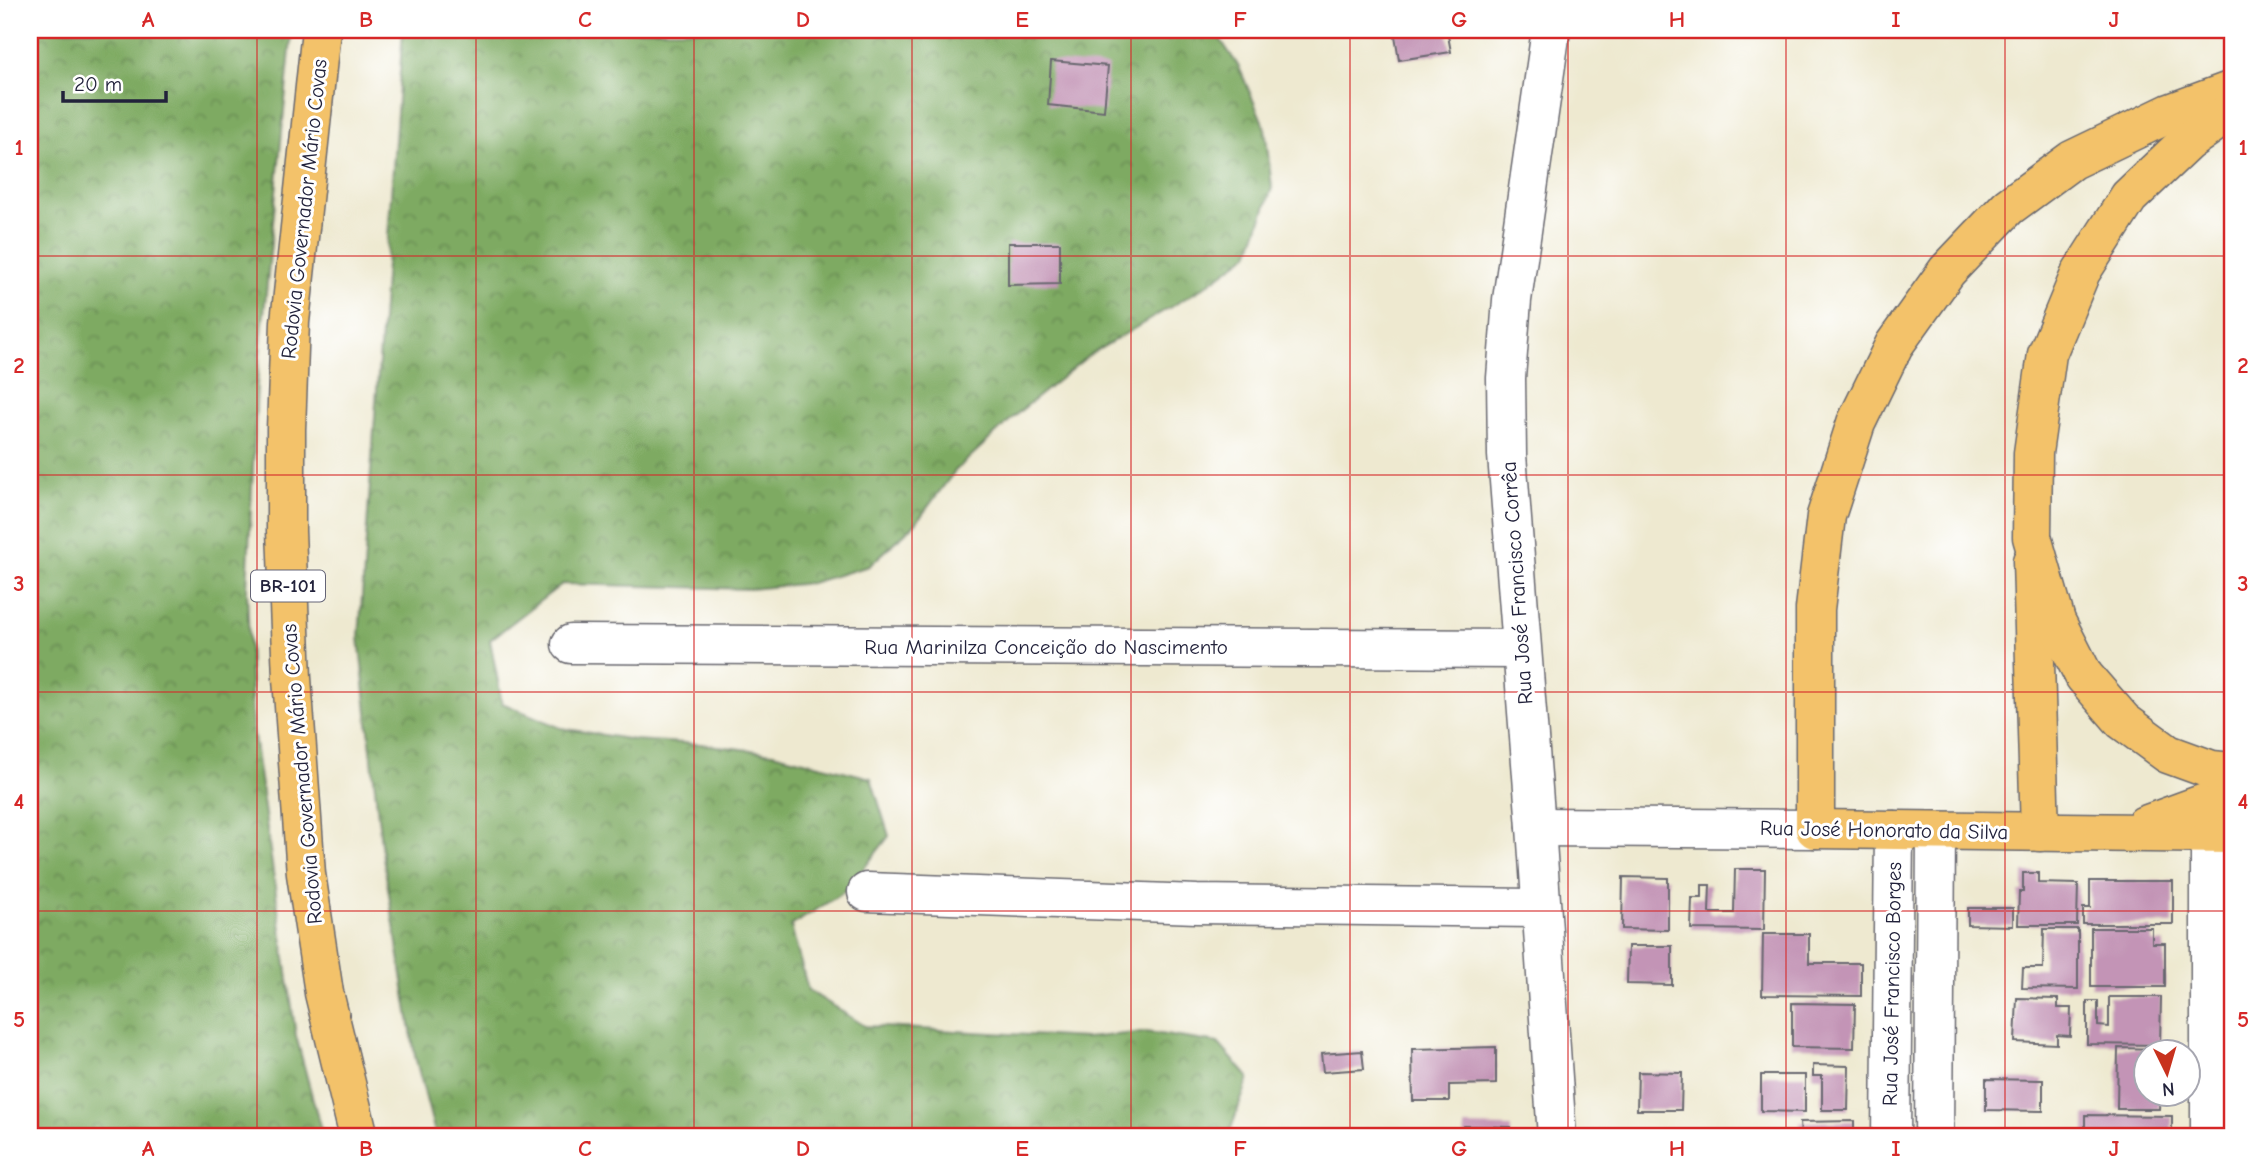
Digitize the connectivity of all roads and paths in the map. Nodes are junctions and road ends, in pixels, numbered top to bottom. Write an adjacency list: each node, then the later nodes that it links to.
1 (321, 30): 19 (main road, Rodovia Governador Mário Covas / BR-101)
2 (1551, 30): 7 (street, Rua José Francisco Corrêa)
3 (2232, 90): 11 (main road)
4 (2232, 110): 5 (main road)
5 (2032, 537): 8 (main road); 14 (main road)
6 (570, 644): 7 (street, Rua Marinilza Conceição do Nascimento)
7 (1521, 649): 10 (street, Rua José Francisco Corrêa)
8 (2232, 772)
9 (2232, 793): 15 (main road)
10 (1536, 827): 11 (street, Rua José Honorato da Silva); 18 (street, Rua José Francisco Corrêa)
11 (1815, 829): 12 (main road, Rua José Honorato da Silva)
12 (1894, 831): 13 (main road, Rua José Honorato da Silva); 21 (street, Rua José Francisco Borges)
13 (1936, 831): 14 (main road, Rua José Honorato da Silva); 22 (street, Rua José Francisco Borges)
14 (2040, 832): 15 (main road, Rua José Honorato da Silva)
15 (2124, 833): 16 (main road, Rua José Honorato da Silva)
16 (2221, 834): 23 (street)
17 (867, 892): 18 (street)
18 (1541, 908): 20 (street, Rua José Francisco Corrêa)
19 (359, 1137)
20 (1557, 1137)
21 (1891, 1137)
22 (1934, 1137)
23 (2210, 1137)

